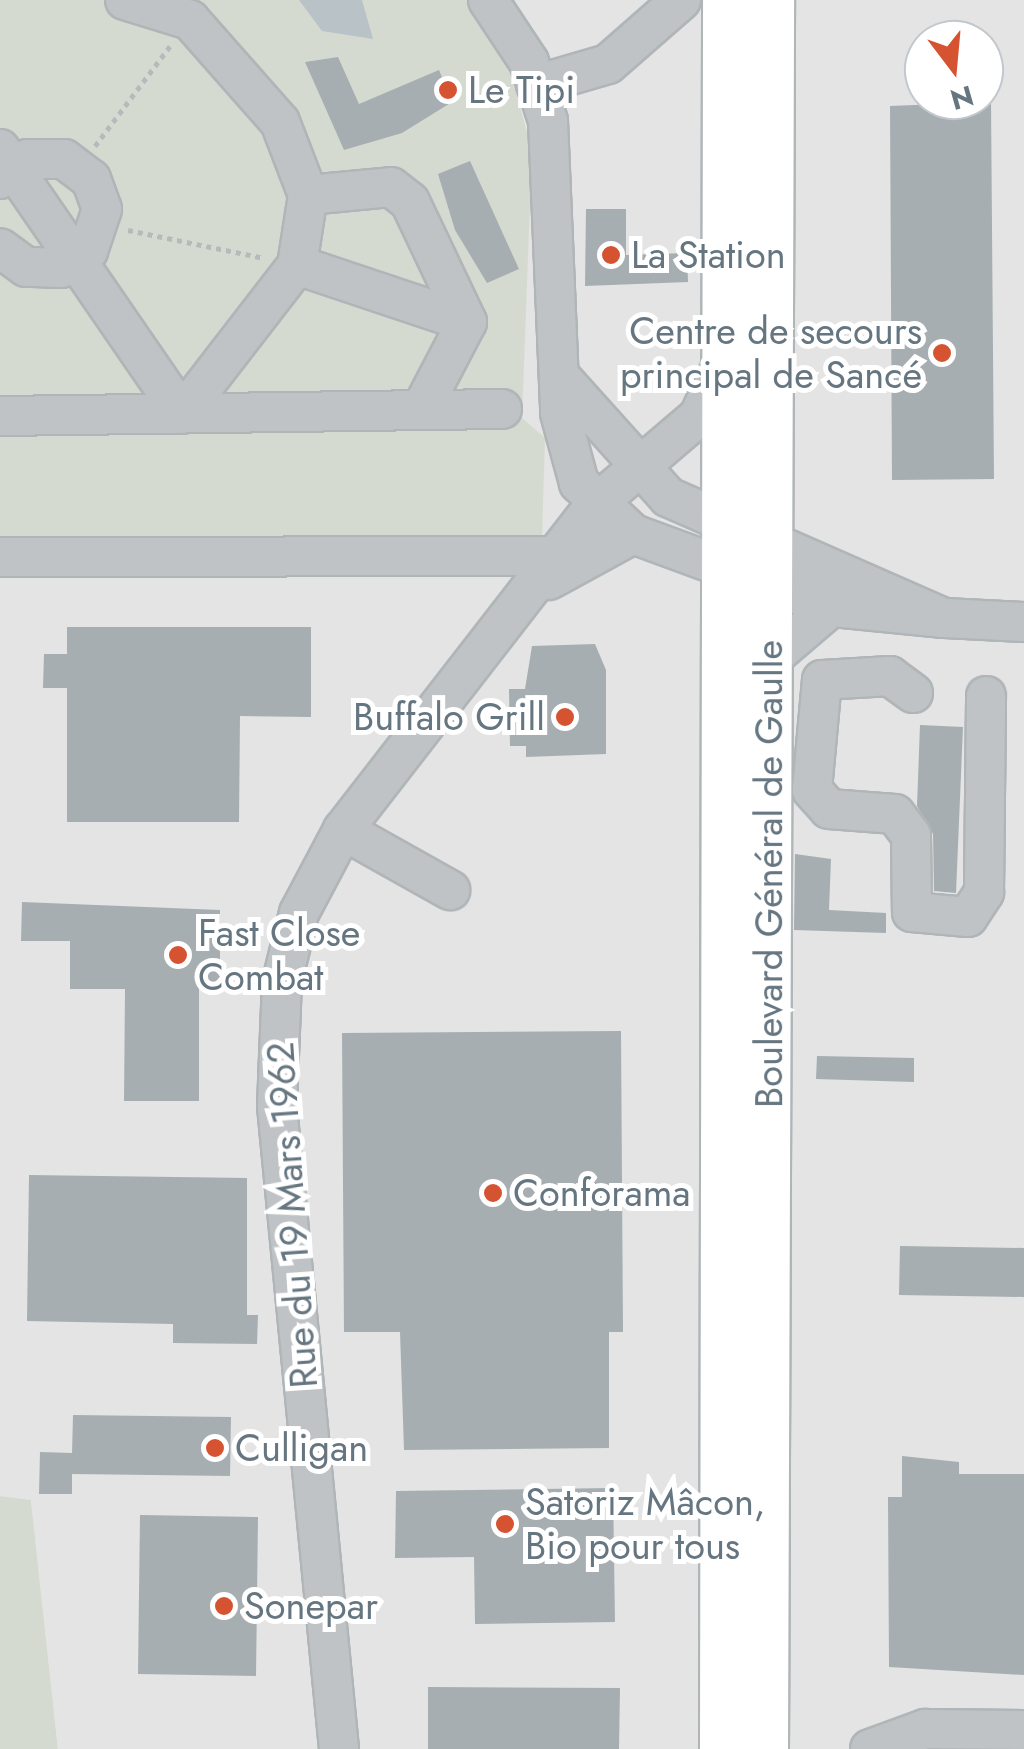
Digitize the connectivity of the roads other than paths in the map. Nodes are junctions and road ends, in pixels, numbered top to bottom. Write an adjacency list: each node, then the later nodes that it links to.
1 (125, 0): 7 (street)
2 (488, 0): 8 (street)
3 (682, 0): 8 (street)
4 (728, 0): 16 (main road, Boulevard Général de Gaulle)
5 (770, 0): 9 (main road, Boulevard Général de Gaulle)
6 (794, 0): 9 (street)
7 (198, 10): 11 (street)
8 (536, 85): 17 (street)
9 (772, 144): 27 (main road, Boulevard Général de Gaulle)
10 (4, 165): 13 (street); 13 (street)
11 (308, 195): 14 (street); 15 (street)
12 (0, 248): 13 (street)
13 (78, 260): 20 (street)
14 (297, 264): 15 (street); 20 (street)
15 (466, 322): 18 (street)
16 (728, 352): 22 (street, Rue du 19 Mars 1962); 25 (main road, Boulevard Général de Gaulle)
17 (564, 381): 22 (street); 23 (street)
18 (421, 410): 19 (street); 20 (street)
19 (502, 410)
20 (182, 414): 21 (street)
21 (0, 416)
22 (641, 472): 23 (street, Rue du 19 Mars 1962); 24 (street); 25 (street)
23 (596, 504): 24 (street); 28 (street, Rue du 19 Mars 1962)
24 (633, 534): 25 (street); 28 (street, Rue du 19 Mars 1962)
25 (727, 553): 27 (street); 39 (main road, Boulevard Général de Gaulle)
26 (0, 557): 28 (street)
27 (772, 567): 29 (street); 30 (street); 32 (main road, Boulevard Général de Gaulle)
28 (552, 570): 35 (street, Rue du 19 Mars 1962)
29 (831, 607): 30 (street); 32 (street)
30 (944, 618): 31 (street)
31 (1024, 622)
32 (770, 660): 40 (main road, Boulevard Général de Gaulle)
33 (913, 693): 34 (street)
34 (986, 696)
35 (344, 830): 36 (street); 38 (street, Rue du 19 Mars 1962)
36 (450, 890)
37 (1024, 1730): 41 (street)
38 (340, 1749)
39 (724, 1749)
40 (764, 1749)
41 (870, 1749)

